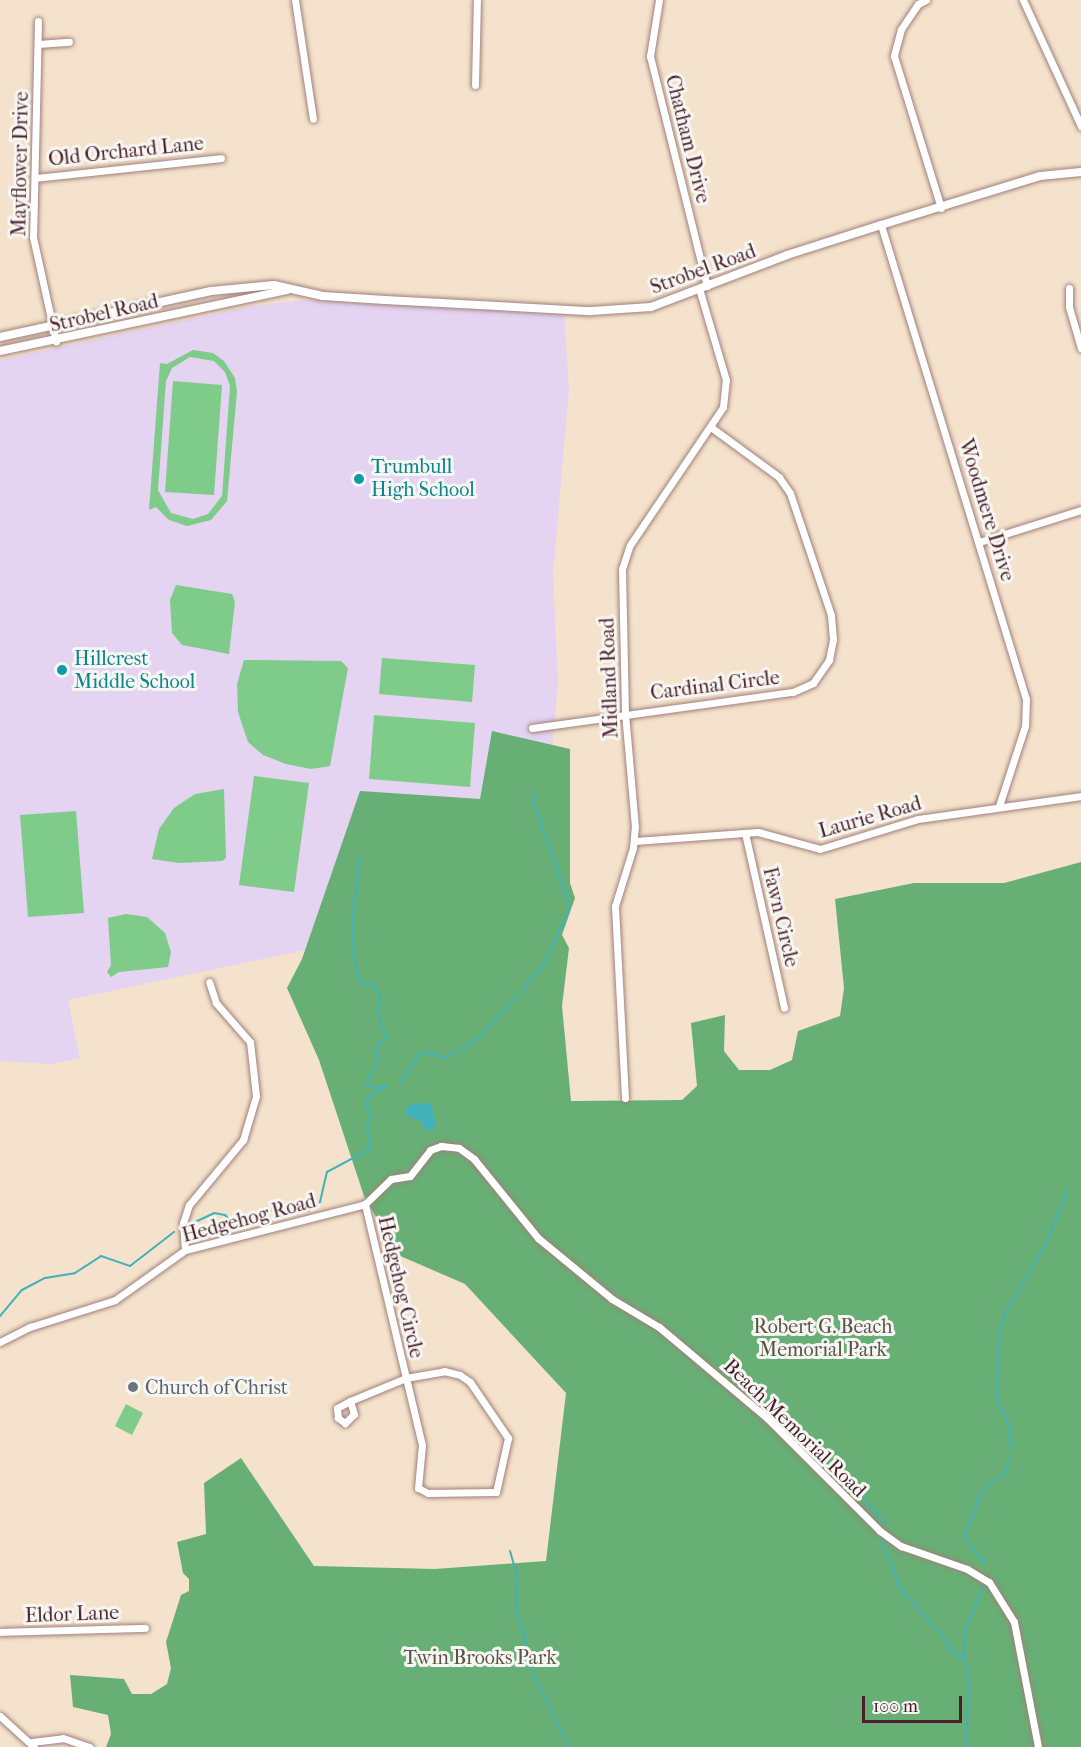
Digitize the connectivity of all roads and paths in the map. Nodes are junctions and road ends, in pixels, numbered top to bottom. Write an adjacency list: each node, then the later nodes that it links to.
1 (295, 0): 10 (street)
2 (477, 0): 9 (street)
3 (659, 0): 17 (street, Chatham Drive)
4 (926, 0): 15 (street)
5 (1023, 0): 11 (street)
6 (38, 21): 8 (street, Mayflower Drive)
7 (69, 42): 8 (street)
8 (38, 44): 14 (street, Mayflower Drive)
9 (475, 84)
10 (313, 119)
11 (1081, 126)
12 (221, 158): 14 (street, Old Orchard Lane)
13 (1081, 172): 15 (street, Strobel Road)
14 (35, 178): 22 (street, Mayflower Drive)
15 (942, 208): 16 (street, Strobel Road)
16 (881, 225): 17 (street, Strobel Road); 29 (street, Woodmere Drive)
17 (703, 287): 19 (street, Strobel Road); 27 (street, Midland Road)
18 (1069, 288): 25 (street)
19 (288, 290): 20 (street, Strobel Road); 21 (street, Strobel Road)
20 (211, 291): 21 (street); 22 (street, Strobel Road)
21 (214, 304): 24 (street, Strobel Road)
22 (53, 327): 23 (street, Strobel Road); 24 (street, Mayflower Drive)
23 (0, 337)
24 (56, 342): 26 (street, Strobel Road)
25 (1081, 348)
26 (0, 351)
27 (712, 428): 30 (street, Midland Road); 30 (street, Cardinal Circle)
28 (1081, 510): 29 (street)
29 (979, 542): 33 (street, Woodmere Drive)
30 (625, 713): 31 (street, Cardinal Circle); 35 (street, Midland Road)
31 (532, 728)
32 (1081, 796): 33 (street, Laurie Road)
33 (999, 806): 34 (street, Laurie Road)
34 (745, 833): 35 (street, Laurie Road); 37 (street, Fawn Circle)
35 (635, 841): 38 (street, Midland Road)
36 (209, 981): 40 (street)
37 (784, 1008)
38 (625, 1098)
39 (365, 1204): 40 (street, Hedgehog Road); 42 (street, Hedgehog Circle); 49 (street, Beach Memorial Road)
40 (185, 1250): 41 (street, Hedgehog Road)
41 (0, 1342)
42 (406, 1378): 42 (street, Hedgehog Circle); 43 (street, Hedgehog Circle)
43 (350, 1401)
44 (145, 1628): 45 (street, Eldor Lane)
45 (0, 1632)
46 (0, 1716): 47 (street)
47 (33, 1744): 48 (street)
48 (89, 1747)
49 (1038, 1747)

